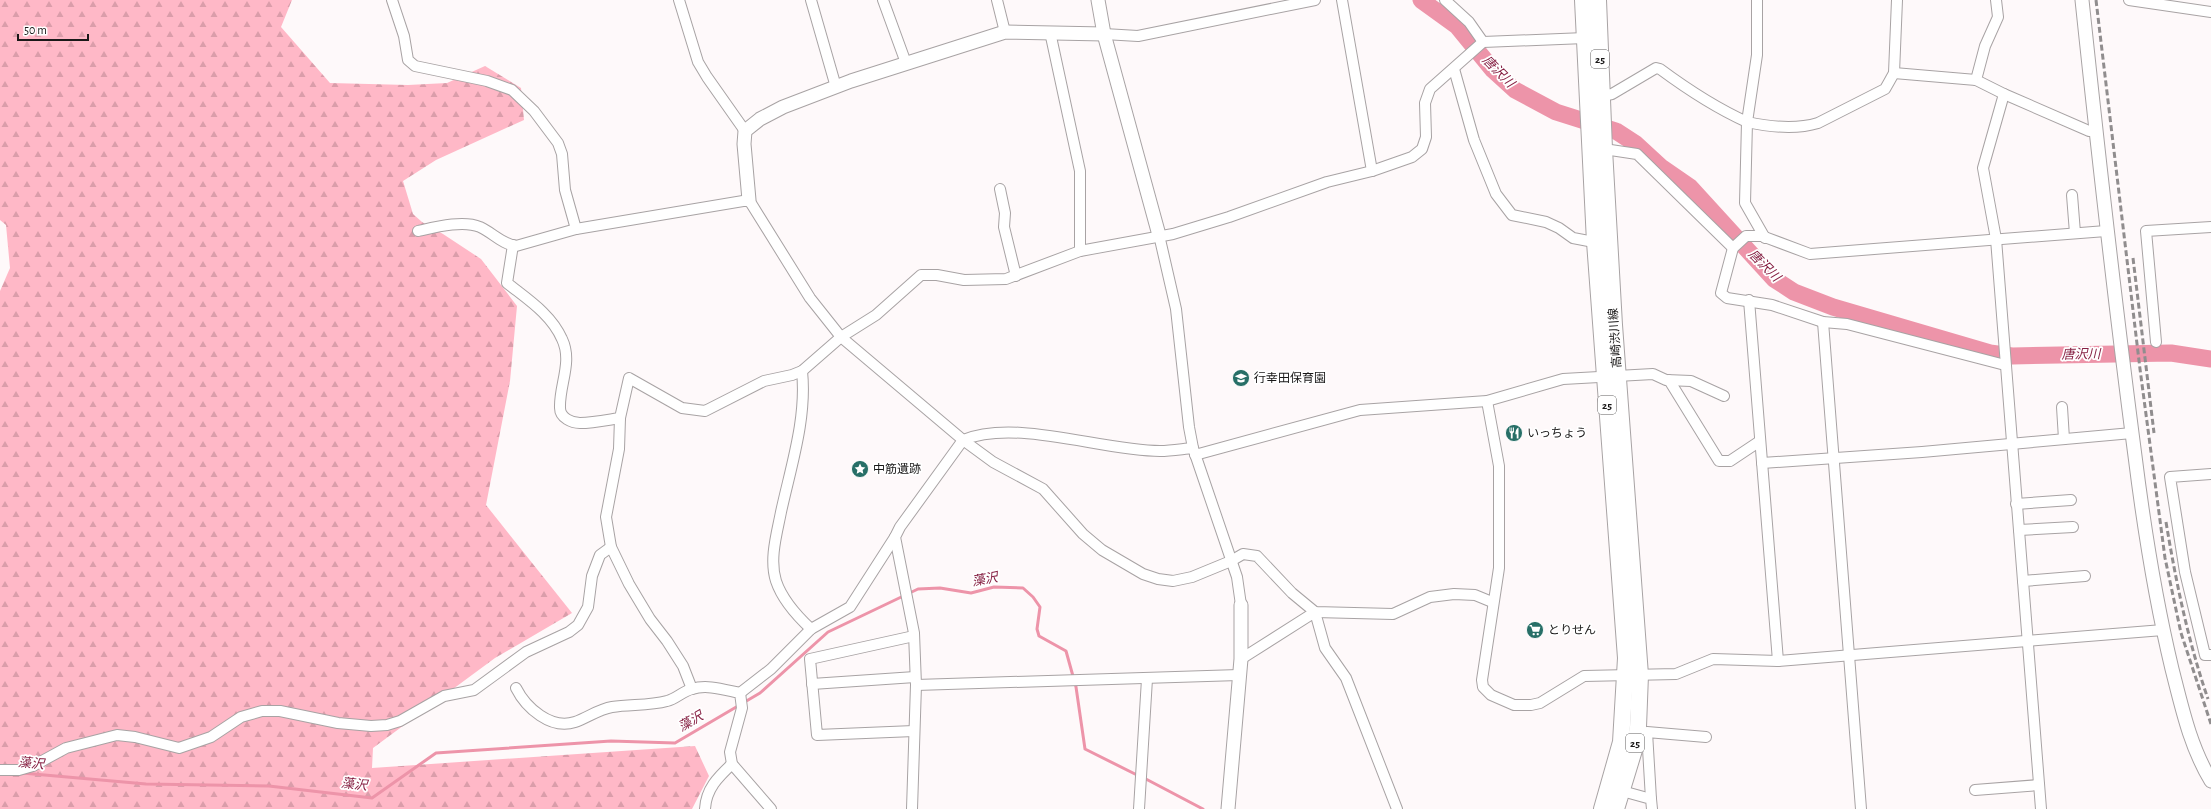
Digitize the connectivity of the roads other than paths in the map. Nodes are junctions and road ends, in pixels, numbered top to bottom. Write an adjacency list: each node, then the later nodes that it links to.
1 (392, 0): 40 (street)
2 (679, 0): 32 (street)
3 (811, 0): 27 (street)
4 (883, 0): 23 (street)
5 (997, 0): 18 (street)
6 (1098, 0): 20 (street)
7 (1315, 0): 20 (street)
8 (1342, 0): 35 (street)
9 (1445, 0): 22 (street)
10 (1583, 0): 21 (main road, 高崎渋川線 / 25)
11 (1598, 0): 29 (main road, 高崎渋川線 / 25)
12 (1757, 0): 31 (street)
13 (1897, 0): 25 (street)
14 (1996, 0): 26 (street)
15 (2082, 0): 42 (street)
16 (2129, 0): 17 (street)
17 (2211, 12)
18 (1005, 32): 19 (street); 23 (street)
19 (1050, 32): 20 (street); 51 (street)
20 (1104, 34): 44 (street)
21 (1585, 38): 22 (street); 30 (main road, 高崎渋川線 / 25)
22 (1483, 42): 24 (street)
23 (906, 63): 27 (street)
24 (1454, 69): 35 (street); 47 (street)
25 (1894, 73): 26 (street); 31 (street)
26 (1976, 80): 28 (street)
27 (836, 87): 32 (street)
28 (2004, 94): 33 (street); 46 (street)
29 (1602, 96): 30 (main road, 高崎渋川線 / 25); 31 (street)
30 (1596, 116): 34 (main road, 高崎渋川線 / 25)
31 (1747, 122): 45 (street)
32 (745, 131): 38 (street)
33 (2089, 131)
34 (1599, 142): 47 (main road, 高崎渋川線 / 25); 49 (main road, 高崎渋川線 / 25); 50 (street)
35 (1372, 171): 44 (street)
36 (1000, 189): 52 (street)
37 (2072, 195): 43 (street)
38 (749, 200): 40 (street); 55 (street)
39 (2211, 227): 56 (street)
40 (576, 229): 48 (street)
41 (418, 231): 48 (street)
42 (2106, 231): 43 (street); 65 (street)
43 (2075, 233): 46 (street)
44 (1159, 235): 51 (street); 70 (street)
45 (1765, 238): 46 (street); 50 (street)
46 (1996, 239): 57 (street)
47 (1595, 242): 49 (street); 59 (main road, 高崎渋川線 / 25)
48 (513, 245): 64 (street)
49 (1610, 246): 59 (main road, 高崎渋川線 / 25)
50 (1732, 248): 53 (street)
51 (1080, 250): 52 (street)
52 (1016, 276): 55 (street)
53 (1749, 300): 54 (street); 68 (street)
54 (1823, 322): 57 (street); 71 (street)
55 (841, 337): 58 (street); 67 (street)
56 (2156, 342)
57 (2005, 363): 69 (street)
58 (802, 371): 64 (street); 86 (street)
59 (1611, 376): 60 (street); 62 (street); 95 (main road, 高崎渋川線 / 25)
60 (1669, 380): 61 (street); 68 (street)
61 (1724, 396)
62 (1488, 401): 70 (street); 83 (street)
63 (2062, 407): 66 (street)
64 (620, 418): 79 (street)
65 (2132, 433): 66 (street); 87 (street)
66 (2064, 439): 69 (street)
67 (963, 440): 70 (street); 78 (street); 80 (street)
68 (1760, 441): 72 (street)
69 (2011, 444): 71 (street); 75 (street)
70 (1194, 452): 80 (street)
71 (1834, 458): 72 (street); 91 (street)
72 (1762, 463): 93 (street)
73 (2211, 474): 90 (street)
74 (2070, 500): 75 (street)
75 (2016, 504): 77 (street)
76 (2073, 527): 77 (street)
77 (2019, 530): 82 (street)
78 (895, 537): 86 (street); 88 (street)
79 (611, 547): 100 (street); 105 (street)
80 (1231, 562): 84 (street); 85 (street)
81 (2085, 576): 82 (street)
82 (2023, 581): 89 (street)
83 (1492, 602): 85 (street); 95 (street)
84 (1241, 605): 92 (street)
85 (1315, 612): 92 (street); 116 (street)
86 (811, 629): 101 (street)
87 (2163, 630): 89 (street); 106 (street)
88 (914, 636): 97 (street); 98 (street)
89 (2028, 642): 91 (street); 107 (street)
90 (2211, 655)
91 (1850, 656): 93 (street); 119 (street)
92 (1241, 659): 94 (street)
93 (1778, 661): 95 (street)
94 (1239, 675): 96 (street); 115 (street)
95 (1633, 675): 109 (main road, 25); 117 (main road, 25)
96 (1147, 679): 97 (street); 114 (street)
97 (916, 681): 98 (street); 102 (street)
98 (812, 684): 102 (street)
99 (516, 688): 100 (street)
100 (692, 688): 101 (street)
101 (740, 693): 104 (street)
102 (914, 731): 113 (street)
103 (1706, 737): 110 (street)
104 (732, 764): 111 (street); 112 (street)
105 (0, 770)
106 (2211, 781)
107 (2039, 785): 108 (street); 120 (street)
108 (1975, 790)
109 (1622, 791): 110 (street); 118 (main road, 25)
110 (1651, 804)
111 (705, 809)
112 (770, 809)
113 (912, 809)
114 (1138, 809)
115 (1228, 809)
116 (1397, 809)
117 (1602, 809)
118 (1616, 809)
119 (1861, 809)
120 (2041, 809)

